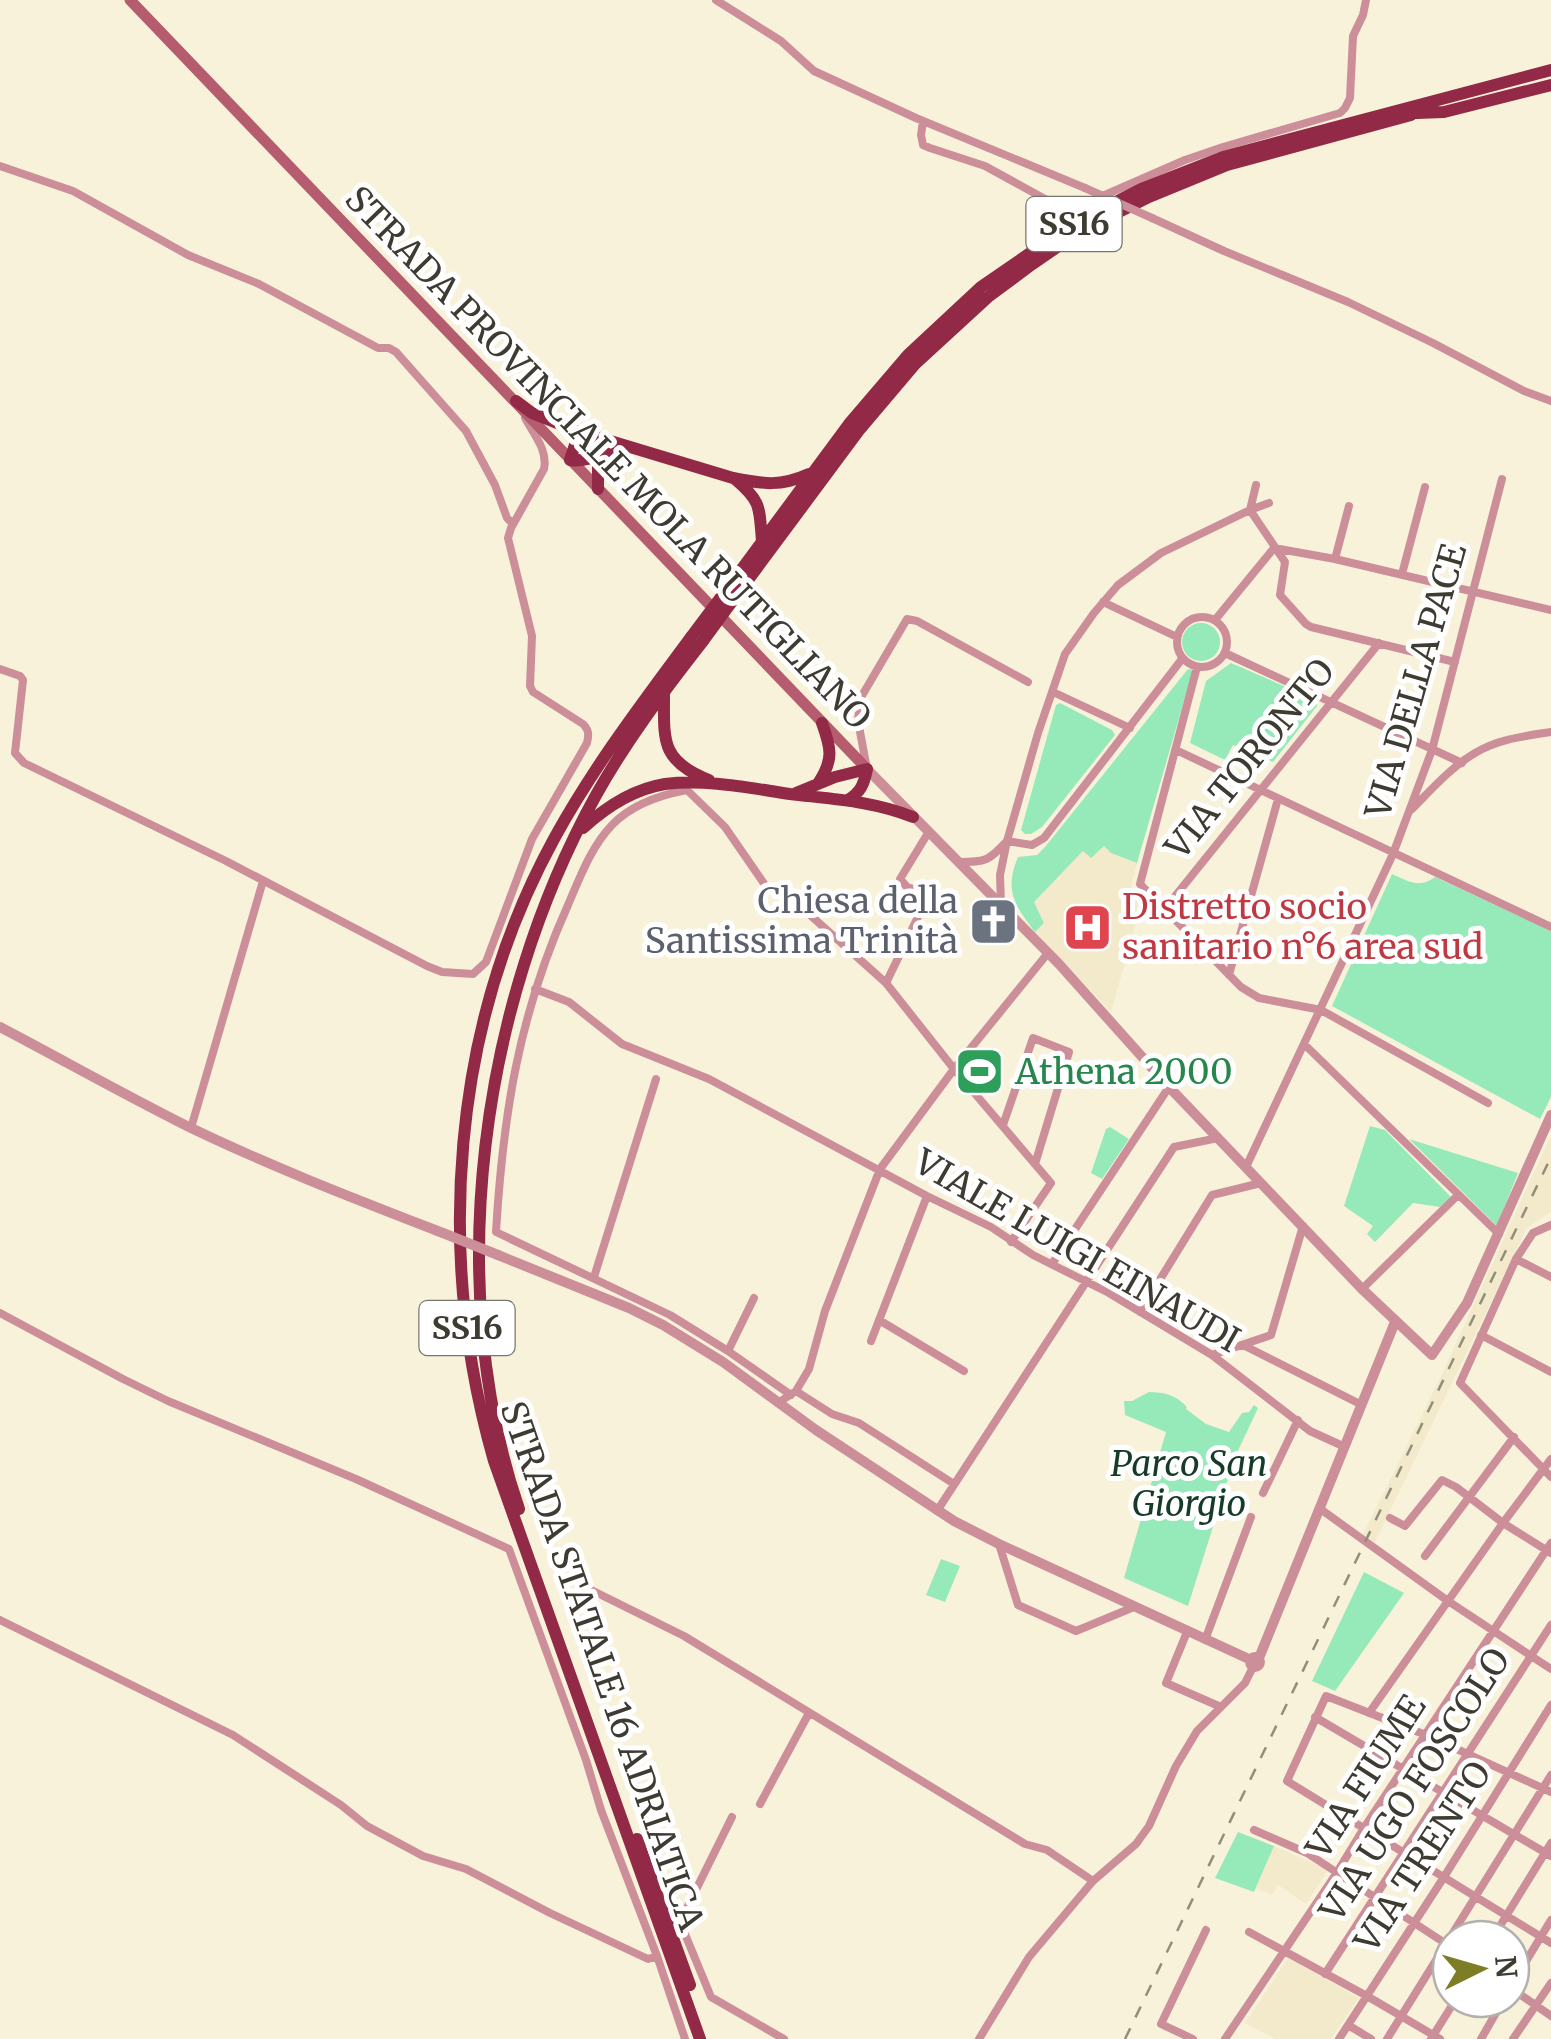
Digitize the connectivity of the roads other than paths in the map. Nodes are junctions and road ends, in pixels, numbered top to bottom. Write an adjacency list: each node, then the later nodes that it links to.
1 (130, 0): 10 (main road, STRADA PROVINCIALE MOLA RUTIGLIANO)
2 (716, 0): 8 (street)
3 (1366, 0): 8 (street)
4 (1551, 70): 16 (highway, STRADA STATALE 16 ADRIATICA / SS16)
5 (1551, 78): 7 (highway, STRADA STATALE 16 ADRIATICA / SS16)
6 (1551, 86): 7 (highway)
7 (1417, 114): 30 (highway, STRADA STATALE 16 ADRIATICA / SS16)
8 (923, 120): 11 (street, bridge)
9 (0, 166): 25 (street)
10 (516, 401): 12 (highway); 15 (main road, STRADA PROVINCIALE MOLA RUTIGLIANO); 25 (street)
11 (1551, 401)
12 (598, 436): 13 (highway); 15 (highway)
13 (627, 445): 14 (highway); 17 (highway)
14 (604, 453): 15 (highway); 21 (highway)
15 (570, 460): 21 (main road, STRADA PROVINCIALE MOLA RUTIGLIANO)
16 (812, 472): 17 (highway); 26 (highway, STRADA STATALE 16 ADRIATICA / SS16)
17 (733, 478): 26 (highway)
18 (1502, 479): 31 (street, VIA DELLA PACE)
19 (1256, 485): 24 (street)
20 (1425, 487): 29 (street)
21 (598, 489): 47 (main road, STRADA PROVINCIALE MOLA RUTIGLIANO)
22 (1269, 503): 24 (street)
23 (1349, 506): 28 (street)
24 (1250, 510): 27 (street); 32 (street)
25 (513, 524): 67 (street)
26 (762, 541): 30 (highway, STRADA STATALE 16 ADRIATICA / SS16)
27 (1274, 548): 28 (street); 34 (street); 37 (street)
28 (1335, 559): 29 (street)
29 (1402, 574): 31 (street)
30 (735, 589): 36 (highway, STRADA STATALE 16 ADRIATICA / SS16, bridge)
31 (1473, 591): 33 (street); 40 (street, VIA DELLA PACE)
32 (1103, 602): 35 (street); 45 (street)
33 (1551, 610)
34 (1215, 620): 35 (street); 38 (street)
35 (1177, 638): 39 (street)
36 (697, 639): 44 (highway, STRADA STATALE 16 ADRIATICA / SS16); 196 (highway, STRADA STATALE 16 ADRIATICA / SS16)
37 (1379, 644): 40 (street); 46 (street, VIA TORONTO)
38 (1225, 652): 42 (street); 46 (street)
39 (1182, 659): 42 (street); 48 (street)
40 (1456, 662): 51 (street, VIA DELLA PACE)
41 (0, 668): 67 (street)
42 (1197, 668): 50 (street)
43 (1028, 682): 53 (street)
44 (664, 691): 54 (highway); 62 (highway, STRADA STATALE 16 ADRIATICA / SS16)
45 (1053, 692): 48 (street); 64 (street)
46 (1332, 703): 51 (street); 56 (street, VIA TORONTO)
47 (822, 723): 53 (main road, STRADA PROVINCIALE MOLA RUTIGLIANO); 55 (highway)
48 (1130, 728): 64 (street)
49 (1551, 732): 52 (street)
50 (1176, 750): 56 (street); 69 (street)
51 (1432, 750): 52 (street); 60 (street, VIA DELLA PACE)
52 (1462, 763): 60 (street)
53 (867, 769): 55 (highway); 59 (highway); 61 (street, STRADA PROVINCIALE MOLA RUTIGLIANO)
54 (716, 783): 57 (highway); 62 (highway)
55 (818, 783): 57 (highway)
56 (1260, 791): 58 (street); 69 (street, VIA TORONTO)
57 (794, 794): 59 (highway)
58 (1278, 799): 65 (street); 72 (street)
59 (848, 800): 61 (highway)
60 (1407, 814): 65 (street, VIA DELLA PACE)
61 (912, 817): 63 (street, STRADA PROVINCIALE MOLA RUTIGLIANO)
62 (578, 832): 197 (highway, STRADA STATALE 16 ADRIATICA / SS16)
63 (928, 833): 66 (street, STRADA PROVINCIALE MOLA RUTIGLIANO); 73 (street)
64 (1007, 841): 66 (street); 68 (street)
65 (1393, 854): 70 (street); 75 (street, VIA DELLA PACE)
66 (958, 862): 68 (street, STRADA PROVINCIALE MOLA RUTIGLIANO)
67 (264, 881): 84 (street)
68 (1001, 906): 71 (street, STRADA PROVINCIALE MOLA RUTIGLIANO)
69 (1164, 910): 72 (street)
70 (1551, 927)
71 (1048, 953): 78 (street); 80 (street, STRADA PROVINCIALE MOLA RUTIGLIANO)
72 (1229, 975): 75 (street)
73 (886, 983): 74 (street); 78 (street)
74 (534, 989): 88 (street, VIALE LUIGI EINAUDI); 98 (street)
75 (1321, 1010): 77 (street, VIA DELLA PACE); 81 (street)
76 (0, 1027): 84 (street)
77 (1304, 1044): 87 (street, VIA DELLA PACE); 91 (street)
78 (954, 1069): 83 (street); 88 (street)
79 (656, 1080): 98 (street)
80 (1169, 1087): 85 (street, STRADA PROVINCIALE MOLA RUTIGLIANO); 97 (street)
81 (1488, 1103)
82 (1551, 1115): 94 (street)
83 (1002, 1126): 86 (street); 86 (street)
84 (191, 1128): 115 (street, bridge)
85 (1218, 1138): 87 (street, STRADA PROVINCIALE MOLA RUTIGLIANO); 100 (street)
86 (1035, 1164): 95 (street)
87 (1246, 1167): 89 (street, STRADA PROVINCIALE MOLA RUTIGLIANO)
88 (880, 1169): 90 (street, VIALE LUIGI EINAUDI); 114 (street)
89 (1261, 1183): 93 (street, STRADA PROVINCIALE MOLA RUTIGLIANO); 103 (street)
90 (927, 1196): 95 (street, VIALE LUIGI EINAUDI); 105 (street)
91 (1458, 1196): 94 (street); 101 (street)
92 (1551, 1225): 96 (street)
93 (1303, 1226): 101 (street, STRADA PROVINCIALE MOLA RUTIGLIANO); 109 (street)
94 (1499, 1234): 106 (street, STRADA PROVINCIALE MOLA RUTIGLIANO)
95 (1011, 1242): 97 (street, VIALE LUIGI EINAUDI)
96 (1516, 1259): 99 (street); 107 (street)
97 (1052, 1264): 100 (street, VIALE LUIGI EINAUDI)
98 (594, 1277): 110 (street)
99 (1551, 1277)
100 (1087, 1281): 103 (street, VIALE LUIGI EINAUDI); 124 (street)
101 (1362, 1289): 106 (street, STRADA PROVINCIALE MOLA RUTIGLIANO)
102 (754, 1298): 110 (street)
103 (1140, 1312): 111 (street, VIALE LUIGI EINAUDI)
104 (0, 1313): 184 (street)
105 (879, 1320): 108 (street); 112 (street)
106 (1395, 1322): 116 (street)
107 (1481, 1335): 113 (street); 120 (street)
108 (870, 1341)
109 (1243, 1345): 111 (street); 116 (street)
110 (728, 1351): 114 (street)
111 (1212, 1355): 118 (street, VIALE LUIGI EINAUDI)
112 (964, 1371)
113 (1551, 1372)
114 (794, 1393): 115 (street); 117 (street)
115 (778, 1403): 119 (street)
116 (1362, 1405): 121 (street)
117 (832, 1414): 119 (street); 124 (street)
118 (1298, 1420): 121 (street, VIALE LUIGI EINAUDI); 125 (street)
119 (816, 1430): 128 (street)
120 (1514, 1437): 123 (street); 126 (street)
121 (1346, 1446): 127 (street)
122 (1551, 1459): 123 (street)
123 (1548, 1473): 131 (street)
124 (954, 1484): 128 (street)
125 (1263, 1493)
126 (1469, 1496): 130 (street); 131 (street); 134 (street)
127 (1319, 1508): 136 (street); 144 (street)
128 (936, 1511): 132 (street)
129 (1252, 1517): 142 (street)
130 (1390, 1518)
131 (1503, 1522): 133 (street); 136 (street)
132 (999, 1544): 137 (street); 137 (street)
133 (1549, 1549): 140 (street, VIA FIUME)
134 (1425, 1556)
135 (568, 1579): 148 (street)
136 (1448, 1601): 140 (street); 149 (street)
137 (1134, 1607): 141 (street)
138 (0, 1620): 184 (street)
139 (1551, 1625): 143 (street, VIA UGO FOSCOLO)
140 (1494, 1631): 143 (street); 151 (street, VIA FIUME)
141 (1187, 1632): 142 (street); 147 (street)
142 (1205, 1640): 144 (street)
143 (1531, 1656): 145 (street); 152 (street, VIA UGO FOSCOLO)
144 (1254, 1662): 147 (street)
145 (1551, 1669)
146 (1551, 1704): 154 (street, VIA TRENTO)
147 (1221, 1707): 169 (street)
148 (809, 1713): 158 (street); 169 (street)
149 (1369, 1713): 150 (street); 151 (street)
150 (1315, 1717): 153 (street); 161 (street)
151 (1426, 1735): 152 (street); 153 (street, VIA FIUME)
152 (1468, 1753): 154 (street); 157 (street, VIA UGO FOSCOLO)
153 (1402, 1770): 157 (street); 161 (street, VIA FIUME)
154 (1510, 1772): 156 (street); 160 (street, VIA TRENTO)
155 (1551, 1775): 156 (street)
156 (1547, 1790): 163 (street)
157 (1442, 1793): 160 (street); 165 (street, VIA UGO FOSCOLO)
158 (760, 1804)
159 (732, 1817): 198 (street)
160 (1482, 1817): 163 (street); 168 (street, VIA TRENTO)
161 (1364, 1828): 165 (street); 167 (street, VIA FIUME)
162 (1254, 1830): 167 (street)
163 (1514, 1834): 166 (street); 170 (street)
164 (1551, 1843): 166 (street)
165 (1404, 1853): 168 (street); 171 (street, VIA UGO FOSCOLO)
166 (1548, 1854): 172 (street)
167 (1336, 1874): 171 (street); 182 (street, VIA FIUME)
168 (1444, 1877): 170 (street); 176 (street, VIA TRENTO)
169 (1093, 1881): 199 (street)
170 (1475, 1897): 172 (street); 173 (street)
171 (1375, 1898): 176 (street); 186 (street, VIA UGO FOSCOLO)
172 (1506, 1916): 174 (street); 180 (street)
173 (1463, 1919)
174 (1504, 1919)
175 (1551, 1920): 180 (street)
176 (1414, 1924): 179 (street); 188 (street, VIA TRENTO)
177 (1206, 1930): 200 (street)
178 (1248, 1932): 182 (street)
179 (1431, 1935)
180 (1541, 1937): 181 (street); 183 (street)
181 (1551, 1943)
182 (1285, 1952): 186 (street); 201 (street, VIA FIUME)
183 (1531, 1954)
184 (658, 1956): 195 (street)
185 (1431, 1972): 191 (street)
186 (1325, 1974): 188 (street)
187 (1551, 1983): 190 (street)
188 (1367, 1996): 191 (street); 193 (street, VIA TRENTO)
189 (1531, 2002): 190 (street)
190 (1536, 2006): 192 (street); 205 (street)
191 (1400, 2016): 194 (street); 204 (street)
192 (1551, 2016)
193 (1348, 2025): 202 (street, VIA TRENTO); 203 (street)
194 (1435, 2038)
195 (685, 2039)
196 (700, 2039)
197 (709, 2039)
198 (784, 2039)
199 (979, 2039)
200 (1192, 2039)
201 (1225, 2039)
202 (1340, 2039)
203 (1371, 2039)
204 (1387, 2039)
205 (1513, 2039)

